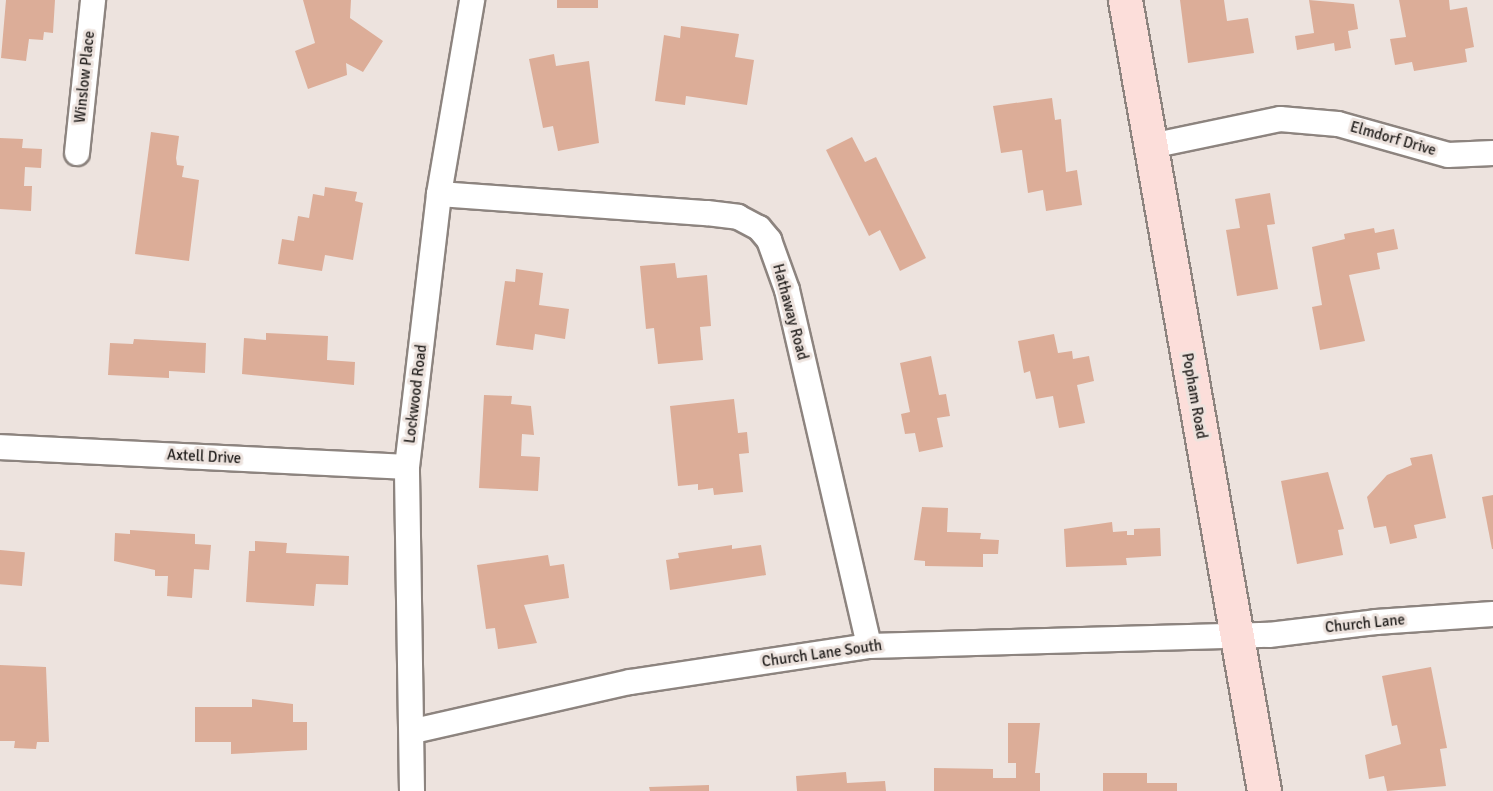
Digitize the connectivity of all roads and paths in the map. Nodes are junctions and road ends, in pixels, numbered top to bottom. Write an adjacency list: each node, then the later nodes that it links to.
1 (93, 0): 5 (street, Winslow Place)
2 (472, 0): 7 (street, Lockwood Road)
3 (1125, 0): 4 (main road, Popham Road)
4 (1151, 146): 6 (street, Elmdorf Drive); 11 (main road, Popham Road)
5 (77, 153)
6 (1493, 153)
7 (439, 194): 9 (street, Lockwood Road); 12 (street, Hathaway Road)
8 (0, 447): 9 (street, Axtell Drive)
9 (407, 467): 13 (street, Lockwood Road)
10 (1493, 614): 11 (street, Church Lane)
11 (1236, 635): 12 (street, Church Lane South); 15 (main road, Popham Road)
12 (869, 646): 13 (street, Church Lane South)
13 (414, 731): 14 (street, Lockwood Road)
14 (412, 791)
15 (1264, 791)

